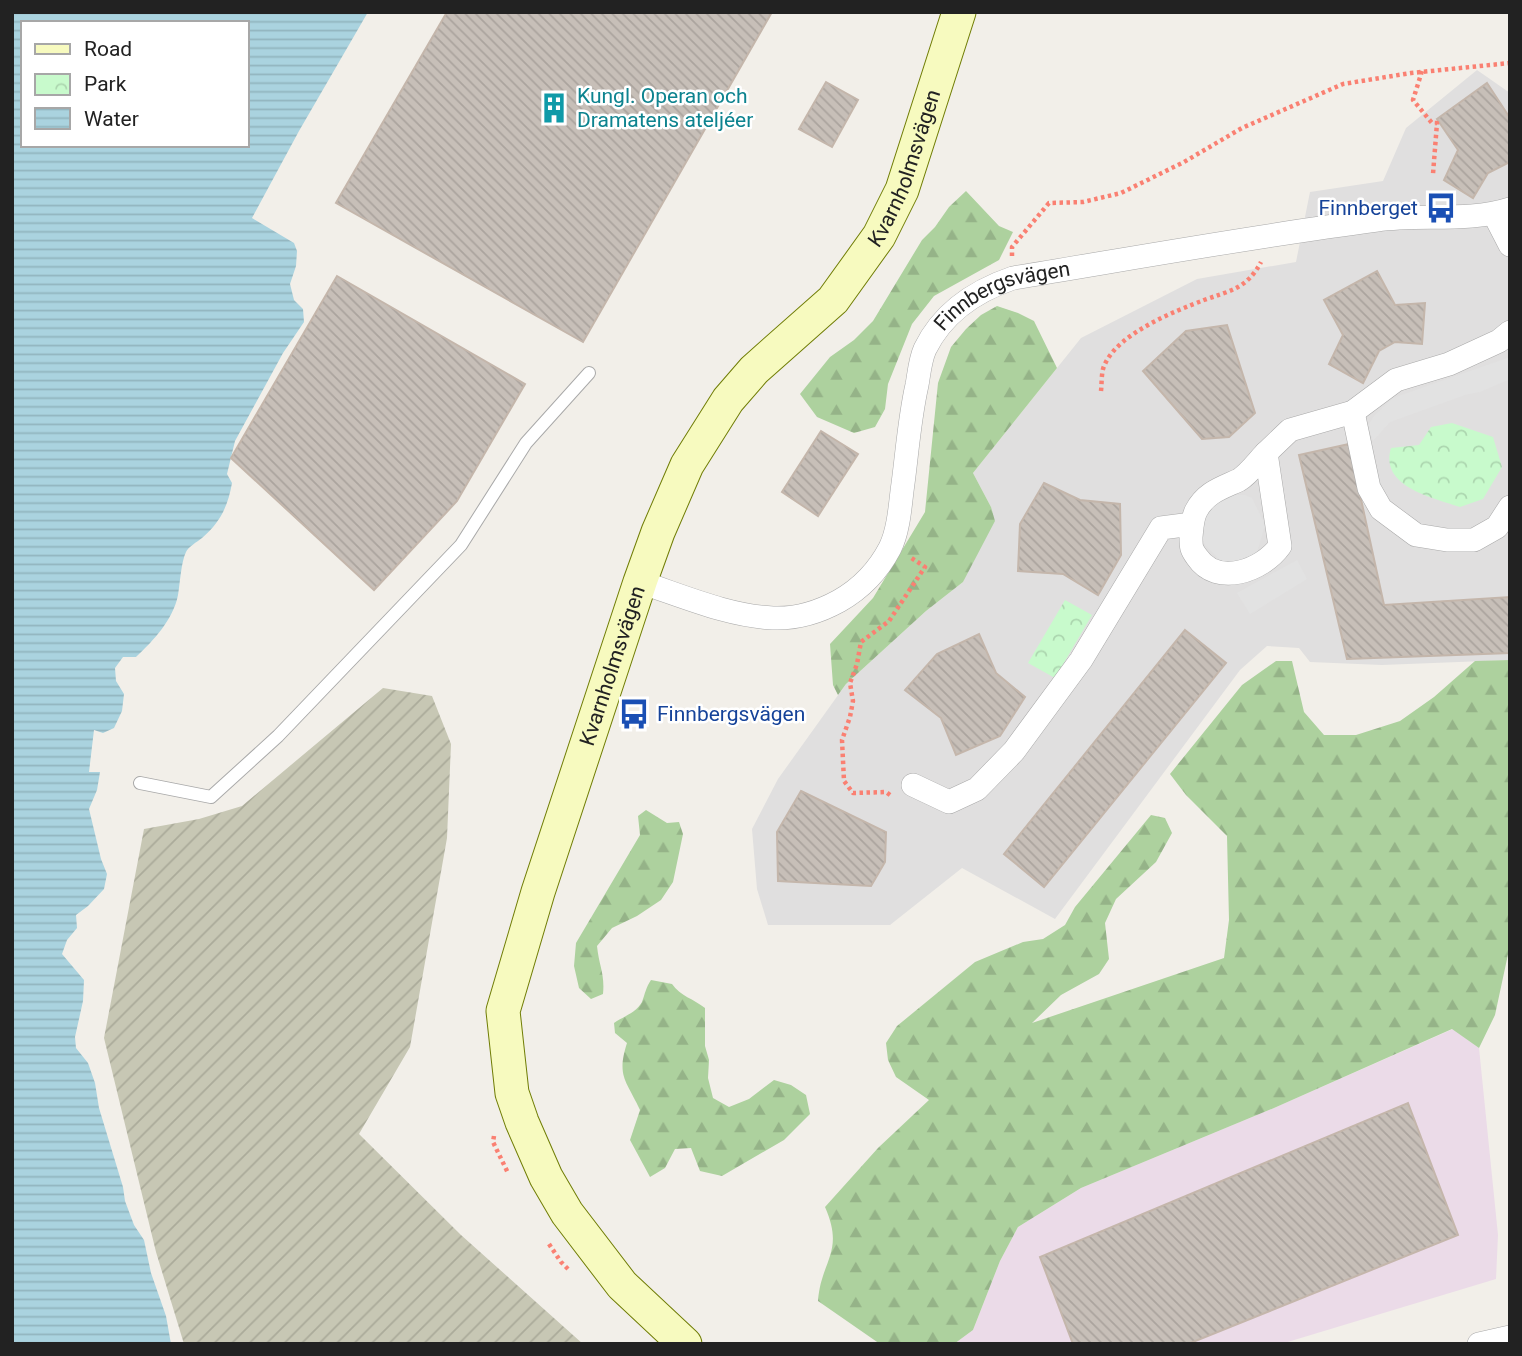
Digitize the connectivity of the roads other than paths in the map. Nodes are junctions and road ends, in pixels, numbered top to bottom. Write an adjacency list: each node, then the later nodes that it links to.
1 (959, 12): 10 (street, Kvarnholmsvägen)
2 (1502, 212): 3 (street, Finnbergsvägen); 10 (street, Finnbergsvägen)
3 (1510, 245)
4 (1510, 332): 6 (street)
5 (589, 373): 11 (lane)
6 (1353, 412): 7 (street); 8 (street)
7 (1266, 453): 9 (street); 9 (street)
8 (1510, 507)
9 (1192, 524): 12 (street)
10 (640, 582): 14 (street, Kvarnholmsvägen)
11 (140, 783)
12 (913, 785)
13 (1510, 1337): 15 (street)
14 (685, 1344)
15 (1479, 1344)

